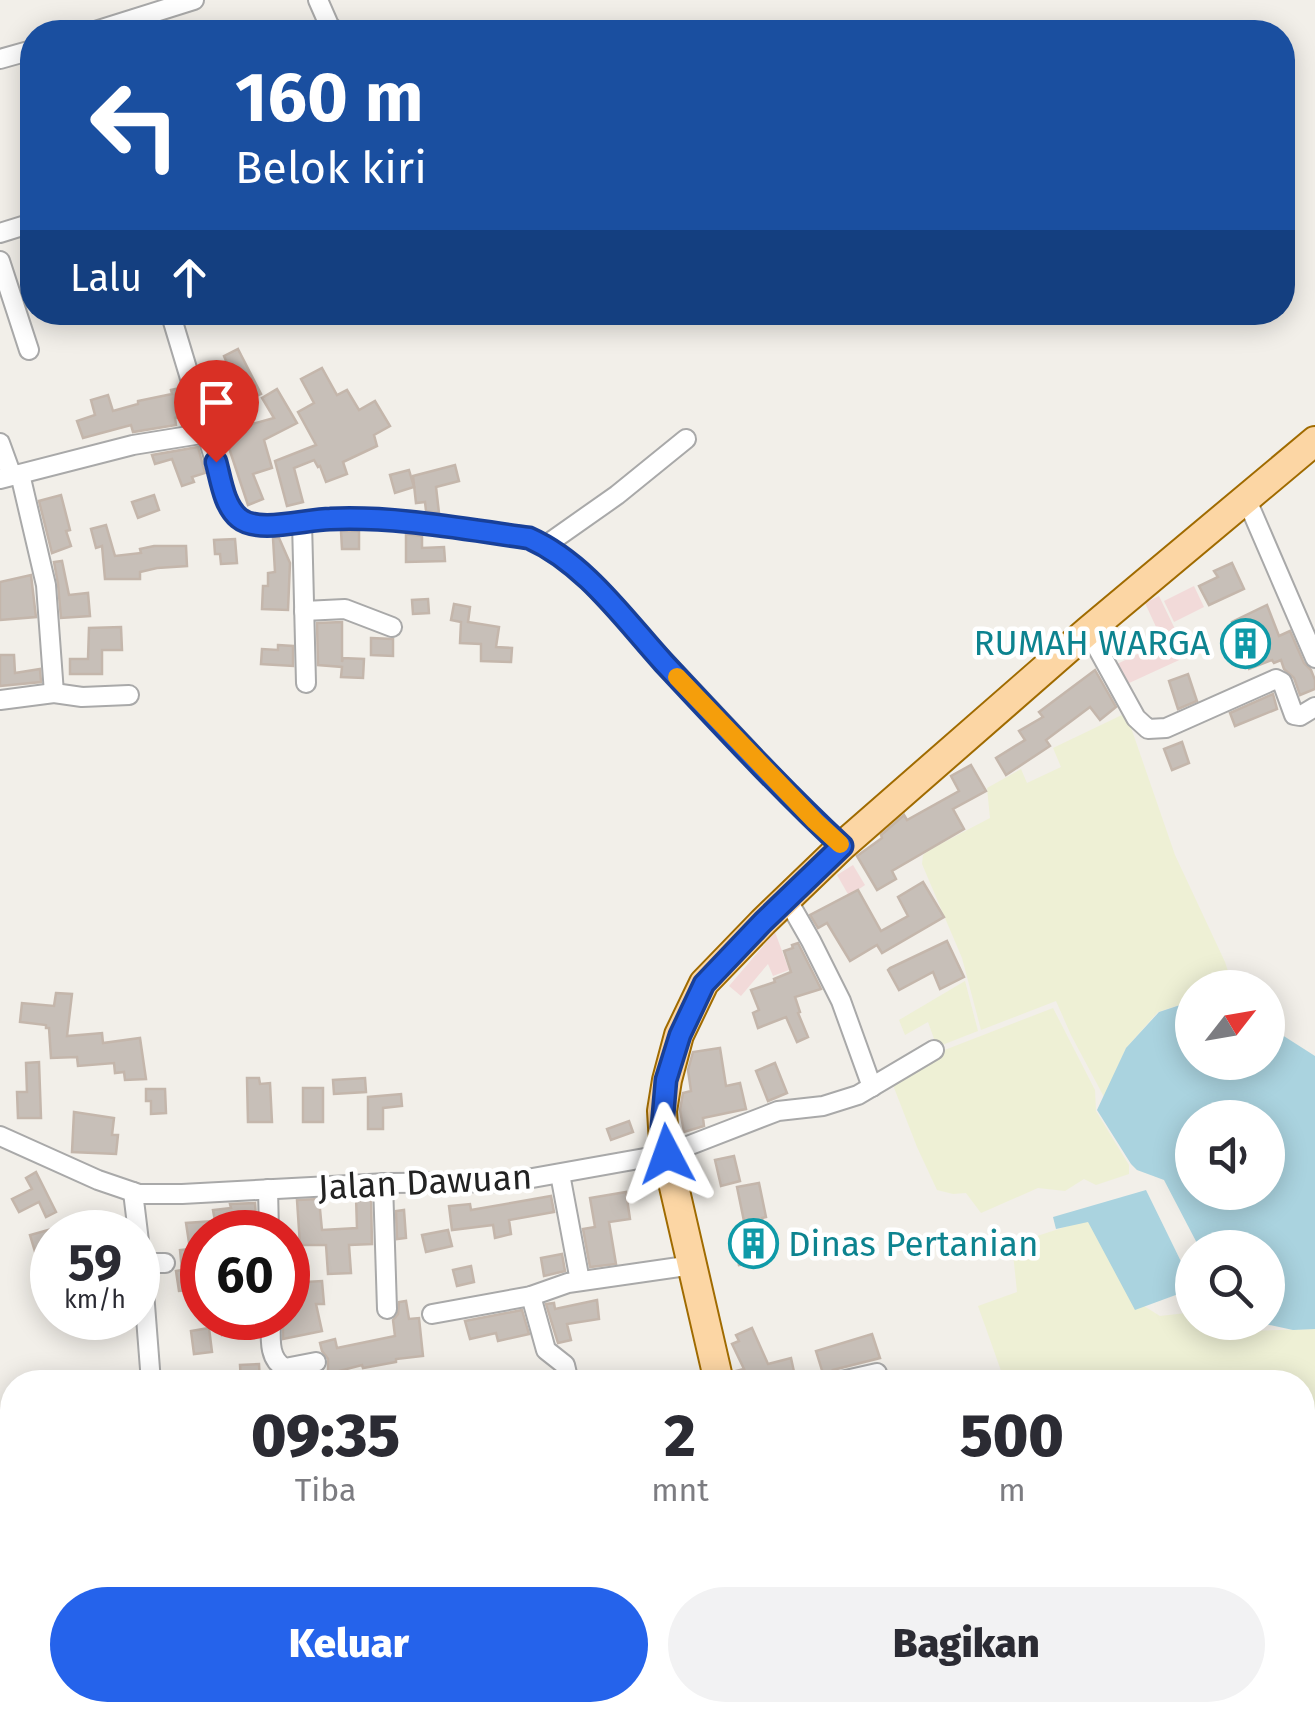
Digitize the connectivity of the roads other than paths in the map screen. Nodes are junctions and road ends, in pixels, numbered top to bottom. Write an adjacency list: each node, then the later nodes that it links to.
1 (194, 0): 2 (street)
2 (130, 20)
3 (0, 261): 4 (street)
4 (20, 322)
5 (21, 325): 7 (street)
6 (174, 325): 8 (street)
7 (29, 350)
8 (207, 433): 12 (street); 14 (street)
9 (686, 439): 15 (street)
10 (1315, 442): 13 (main road)
11 (0, 443): 12 (street)
12 (11, 476): 21 (street)
13 (1246, 498): 18 (main road); 19 (street)
14 (302, 522): 15 (street); 16 (street)
15 (546, 546): 25 (street)
16 (304, 611): 17 (street); 20 (street)
17 (392, 627)
18 (1088, 631): 24 (street); 25 (main road)
19 (1315, 658)
20 (306, 683)
21 (54, 693): 22 (street); 23 (street)
22 (129, 695)
23 (0, 700)
24 (1315, 708)
25 (842, 846): 26 (main road)
26 (787, 899): 28 (street); 30 (main road)
27 (934, 1050): 28 (street, Jalan Dawuan)
28 (872, 1088): 30 (street, Jalan Dawuan)
29 (0, 1136): 34 (street)
30 (667, 1154): 31 (street, Jalan Dawuan); 39 (main road)
31 (560, 1174): 32 (street, Jalan Dawuan); 40 (street)
32 (383, 1183): 33 (street, Jalan Dawuan); 42 (street)
33 (268, 1189): 34 (street, Jalan Dawuan); 36 (street)
34 (136, 1193): 35 (street)
35 (137, 1210)
36 (268, 1210)
37 (160, 1262): 38 (street)
38 (165, 1263)
39 (693, 1265): 40 (street); 49 (main road)
40 (580, 1282): 41 (street)
41 (531, 1296): 43 (street); 48 (street)
42 (388, 1309)
43 (432, 1314)
44 (147, 1340): 47 (street)
45 (272, 1340): 46 (street)
46 (316, 1362)
47 (150, 1370)
48 (566, 1370)
49 (717, 1370)

